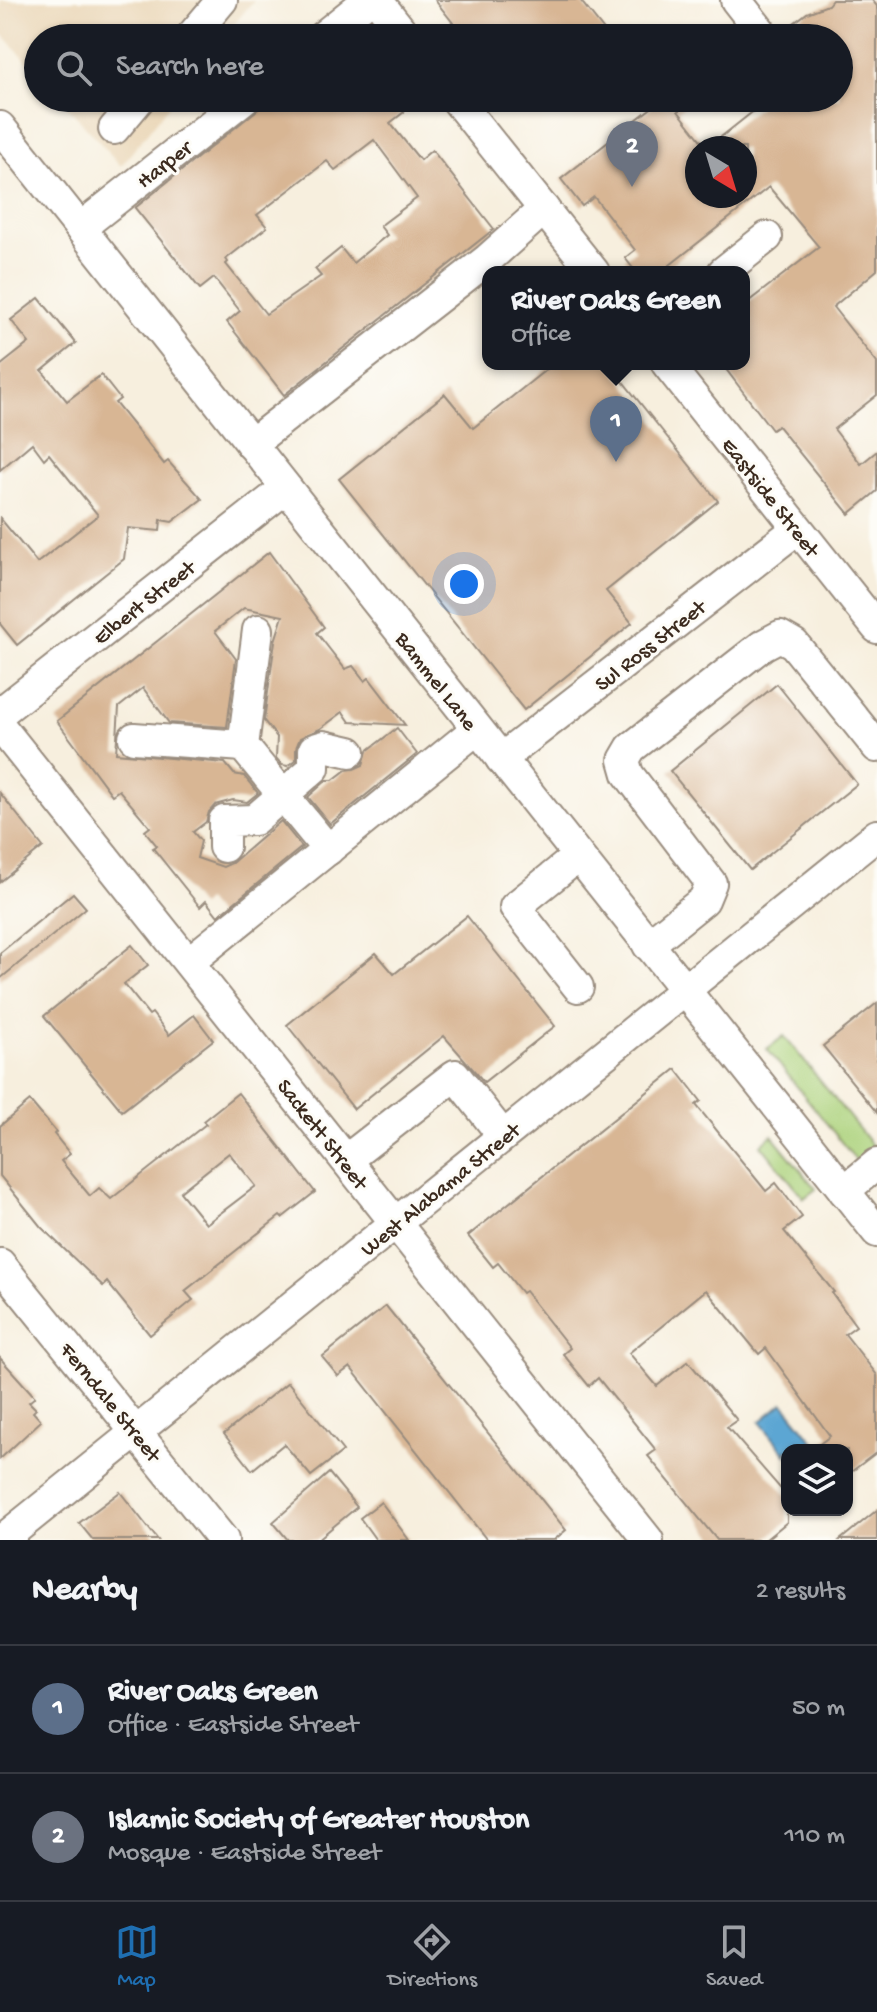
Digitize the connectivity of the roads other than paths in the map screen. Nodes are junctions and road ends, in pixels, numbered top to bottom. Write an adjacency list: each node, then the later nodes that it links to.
1 (222, 0): 5 (street)
2 (368, 0): 6 (street)
3 (377, 0): 7 (street)
4 (736, 0): 8 (street)
5 (202, 24)
6 (338, 24)
7 (396, 24)
8 (755, 24)
9 (128, 112): 13 (street)
10 (227, 112): 15 (street, Harper)
11 (466, 112): 14 (street)
12 (0, 127): 15 (street, Bammel Lane)
13 (114, 129)
14 (544, 209): 17 (street); 20 (street)
15 (80, 228): 20 (street, Bammel Lane)
16 (767, 237): 18 (street)
17 (589, 266)
18 (731, 266)
19 (672, 370): 22 (street, Eastside Street)
20 (251, 444): 21 (street, Bammel Lane)
21 (286, 488): 25 (street, Elbert Street); 27 (street, Bammel Lane)
22 (797, 529): 23 (street, Eastside Street); 32 (street, Sul Ross Street)
23 (877, 628)
24 (258, 630): 29 (street)
25 (0, 713)
26 (0, 726): 39 (street, Sackett Street)
27 (477, 729): 32 (street, Bammel Lane); 36 (street)
28 (134, 738): 29 (street)
29 (243, 746): 33 (street)
30 (877, 747): 38 (street)
31 (350, 752): 33 (street)
32 (501, 759): 37 (street, Bammel Lane)
33 (283, 795): 35 (street); 36 (street)
34 (877, 835): 41 (street, West Alabama Street)
35 (224, 847)
36 (328, 850): 39 (street)
37 (577, 857): 38 (street, Bammel Lane); 40 (street)
38 (648, 945): 41 (street, Bammel Lane)
39 (189, 962): 43 (street, Sackett Street)
40 (578, 987)
41 (685, 990): 42 (street, West Alabama Street); 45 (street, Bammel Lane)
42 (503, 1136): 43 (street); 46 (street, West Alabama Street)
43 (346, 1160): 46 (street, Sackett Street)
44 (877, 1164): 45 (street)
45 (844, 1191): 47 (street, Bammel Lane)
46 (395, 1223): 49 (street, West Alabama Street); 52 (street, Sackett Street)
47 (877, 1232)
48 (0, 1264): 49 (street, Ferndale Street)
49 (137, 1431): 50 (street, West Alabama Street); 51 (street, Ferndale Street)
50 (2, 1540)
51 (223, 1540)
52 (648, 1540)

